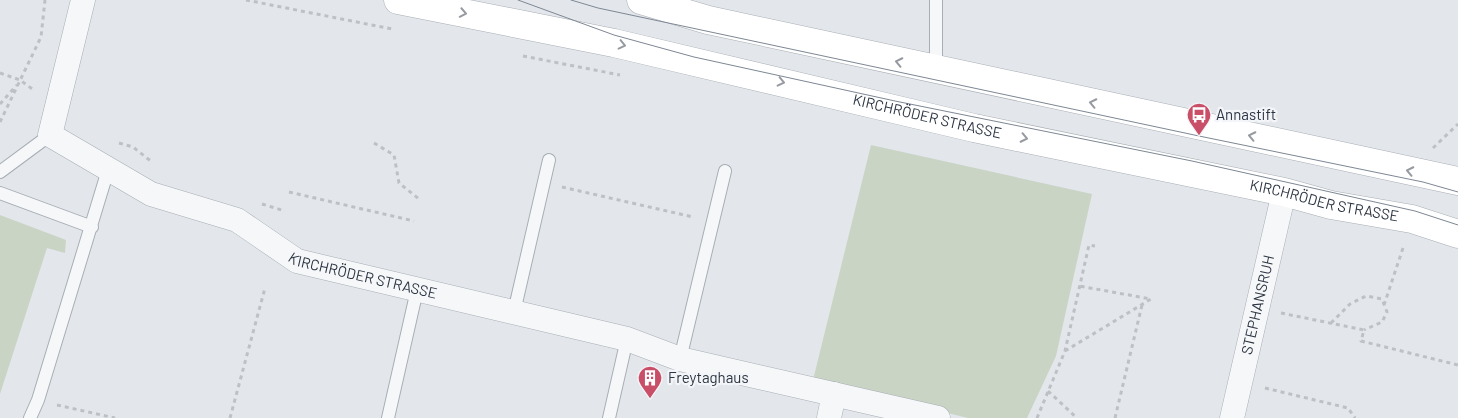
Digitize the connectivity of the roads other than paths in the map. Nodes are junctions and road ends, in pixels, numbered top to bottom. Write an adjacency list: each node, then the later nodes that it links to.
1 (83, 0): 6 (street)
2 (398, 0): 12 (main road, KIRCHRÖDER STRASSE, one-way to 12)
3 (641, 0): 5 (main road, one-way to 3)
4 (936, 0): 5 (lane)
5 (936, 70): 11 (main road, one-way to 5)
6 (50, 135): 8 (street, KIRCHRÖDER STRASSE); 10 (lane)
7 (549, 160): 17 (lane)
8 (108, 170): 14 (lane); 16 (street, KIRCHRÖDER STRASSE)
9 (725, 171): 19 (lane)
10 (0, 172)
11 (1458, 182)
12 (1284, 192): 15 (main road, KIRCHRÖDER STRASSE); 26 (street, STEPHANSRUH)
13 (0, 193): 14 (lane)
14 (92, 227): 21 (lane)
15 (1458, 234)
16 (417, 290): 17 (street, KIRCHRÖDER STRASSE); 22 (lane)
17 (514, 312): 18 (street, KIRCHRÖDER STRASSE)
18 (627, 339): 19 (street, KIRCHRÖDER STRASSE); 23 (lane)
19 (680, 359): 20 (street, KIRCHRÖDER STRASSE)
20 (834, 394): 24 (street); 25 (street, KIRCHRÖDER STRASSE)
21 (30, 418)
22 (388, 418)
23 (609, 418)
24 (828, 418)
25 (938, 418)
26 (1232, 418)

